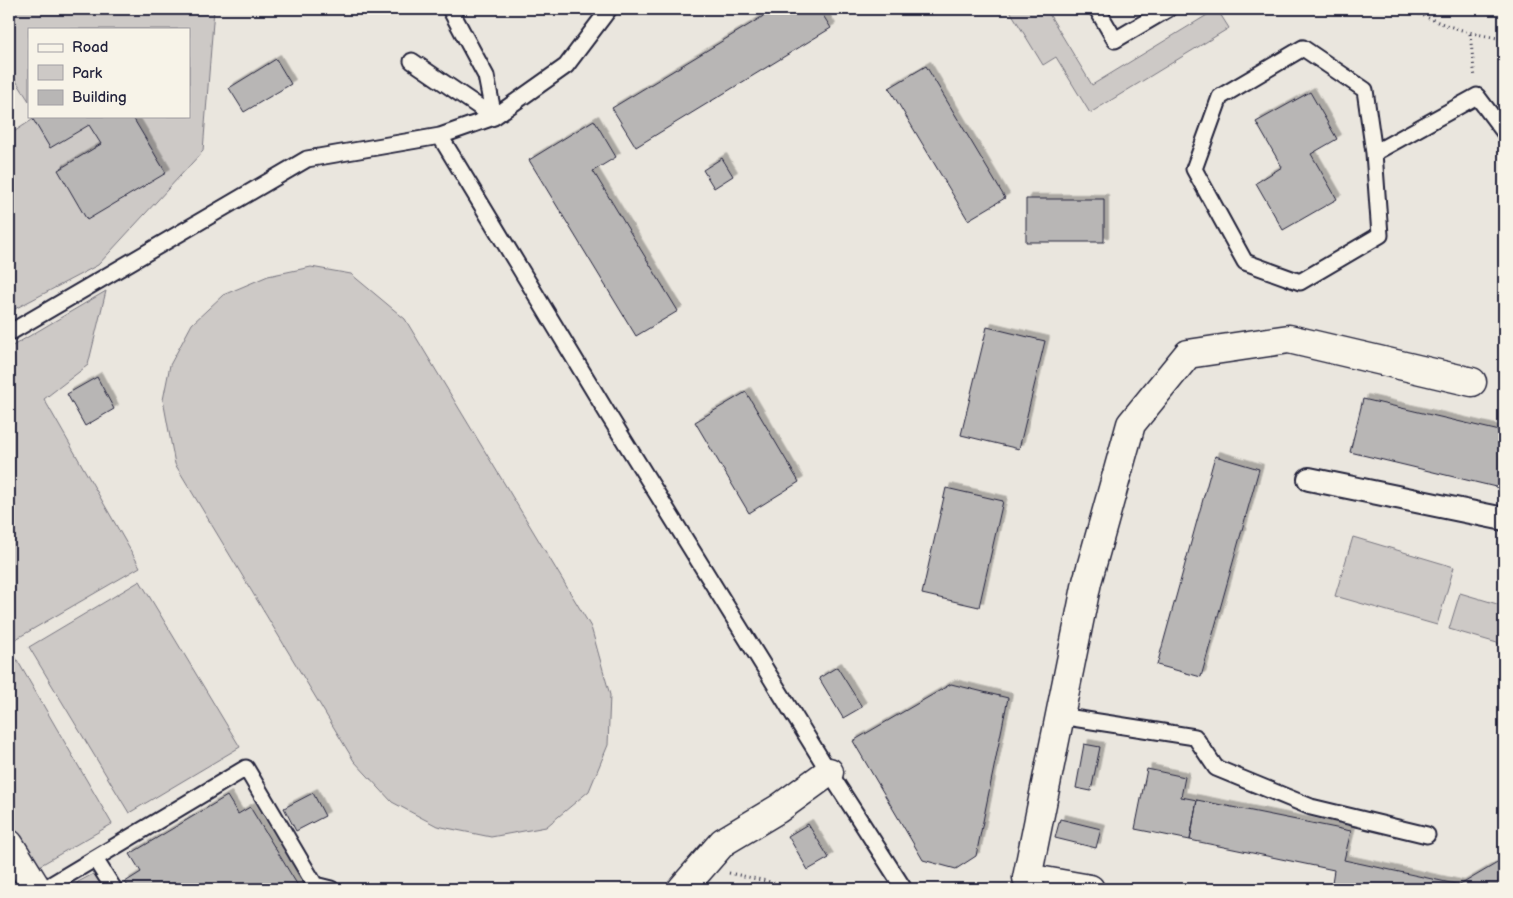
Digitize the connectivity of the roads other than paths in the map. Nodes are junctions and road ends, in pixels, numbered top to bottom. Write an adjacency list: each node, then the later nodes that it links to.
1 (450, 9): 6 (lane)
2 (609, 9): 6 (lane)
3 (1097, 9): 4 (lane)
4 (1168, 9)
5 (412, 61): 6 (lane)
6 (494, 117): 8 (lane)
7 (1504, 132): 9 (lane)
8 (440, 136): 10 (lane); 15 (lane)
9 (1374, 152): 9 (lane)
10 (9, 333)
11 (1472, 382): 14 (street)
12 (1309, 479): 13 (street)
13 (1504, 519)
14 (1060, 716): 16 (lane); 19 (street)
15 (829, 772): 24 (street); 25 (lane)
16 (1427, 835)
17 (9, 844): 20 (street)
18 (95, 859): 21 (lane); 22 (lane); 23 (lane)
19 (1026, 884): 26 (street)
20 (36, 889)
21 (44, 889)
22 (114, 889)
23 (331, 889)
24 (682, 889)
25 (904, 889)
26 (1090, 889)

